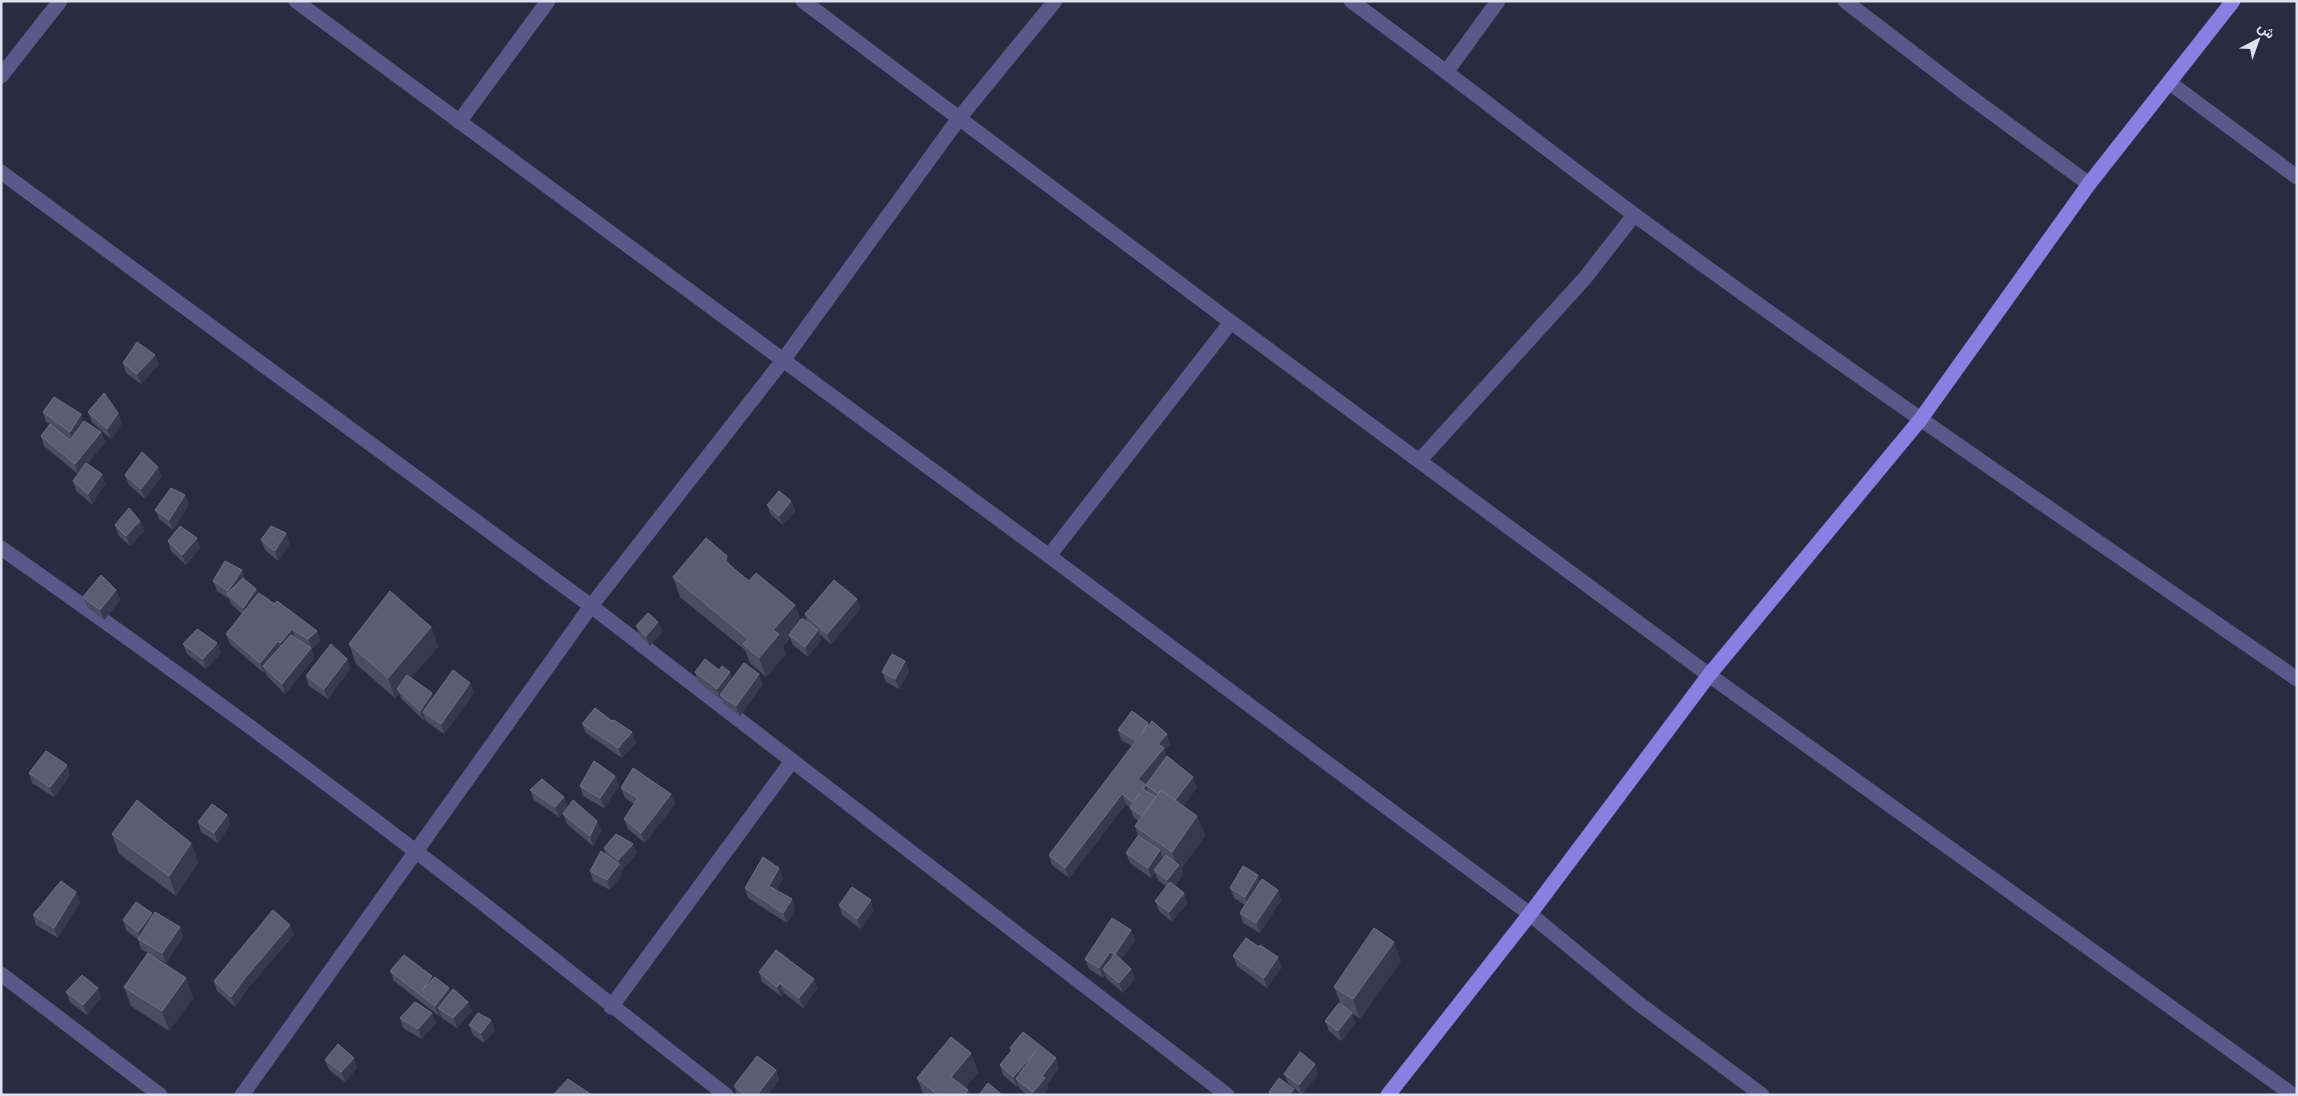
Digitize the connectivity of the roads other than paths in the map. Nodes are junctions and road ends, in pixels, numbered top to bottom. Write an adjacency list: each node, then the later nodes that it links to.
1 (60, 1): 11 (street)
2 (296, 1): 14 (street)
3 (548, 1): 14 (street)
4 (803, 1): 13 (street)
5 (1055, 1): 13 (street)
6 (1351, 1): 10 (street)
7 (1498, 1): 10 (street)
8 (1845, 1): 17 (street)
9 (2233, 1): 12 (main road)
10 (1447, 71): 18 (street)
11 (1, 76)
12 (2170, 83): 16 (street); 17 (main road)
13 (960, 117): 19 (street); 20 (street)
14 (459, 122): 20 (street)
15 (1, 172): 25 (street)
16 (2297, 177)
17 (2089, 184): 21 (main road)
18 (1634, 214): 21 (street); 22 (street)
19 (1231, 322): 22 (street); 24 (street)
20 (784, 359): 24 (street); 25 (street)
21 (1920, 420): 26 (main road); 27 (street)
22 (1420, 460): 26 (street)
23 (1, 548): 29 (street)
24 (1049, 556): 30 (street)
25 (591, 606): 28 (street); 29 (street)
26 (1709, 675): 30 (main road); 39 (street)
27 (2297, 679)
28 (792, 761): 32 (street); 36 (street)
29 (415, 850): 32 (street); 34 (street)
30 (1530, 914): 37 (main road); 38 (street)
31 (1, 974): 33 (street)
32 (611, 1007): 35 (street)
33 (160, 1095)
34 (242, 1095)
35 (726, 1095)
36 (1227, 1095)
37 (1388, 1095)
38 (1762, 1095)
39 (2293, 1095)

